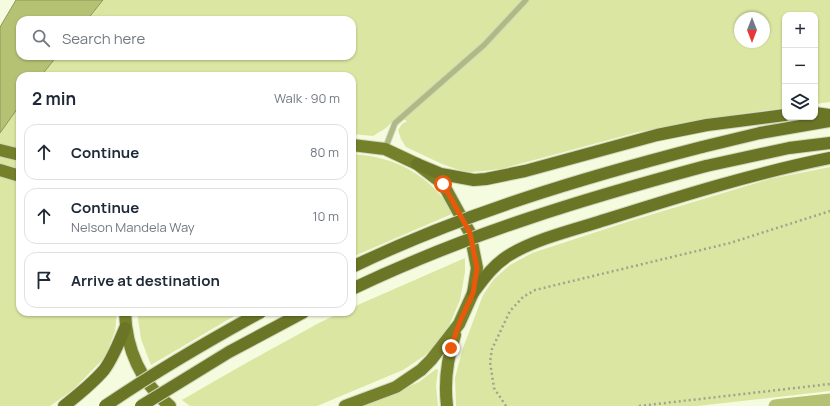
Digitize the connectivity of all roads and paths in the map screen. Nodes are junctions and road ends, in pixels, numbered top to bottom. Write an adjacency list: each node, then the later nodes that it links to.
1 (526, 0): 8 (lane)
2 (818, 113): 3 (highway)
3 (830, 115)
4 (782, 116): 12 (highway)
5 (830, 121): 16 (highway, bridge)
6 (830, 142): 17 (highway, bridge)
7 (356, 145): 8 (main road)
8 (385, 149): 12 (main road)
9 (0, 150): 10 (main road)
10 (16, 154)
11 (830, 158): 18 (highway)
12 (417, 164): 18 (main road)
13 (0, 170): 14 (main road)
14 (16, 175)
15 (830, 211): 31 (path)
16 (356, 265)
17 (356, 287)
18 (473, 293): 22 (main road)
19 (125, 316): 23 (main road)
20 (254, 316): 26 (highway, bridge)
21 (296, 316): 27 (highway, bridge)
22 (459, 324): 29 (main road); 30 (main road)
23 (125, 328): 25 (highway); 28 (main road)
24 (830, 384): 32 (path)
25 (64, 406)
26 (105, 406)
27 (141, 406)
28 (170, 406)
29 (345, 406)
30 (447, 406)
31 (506, 406)
32 (640, 406)

